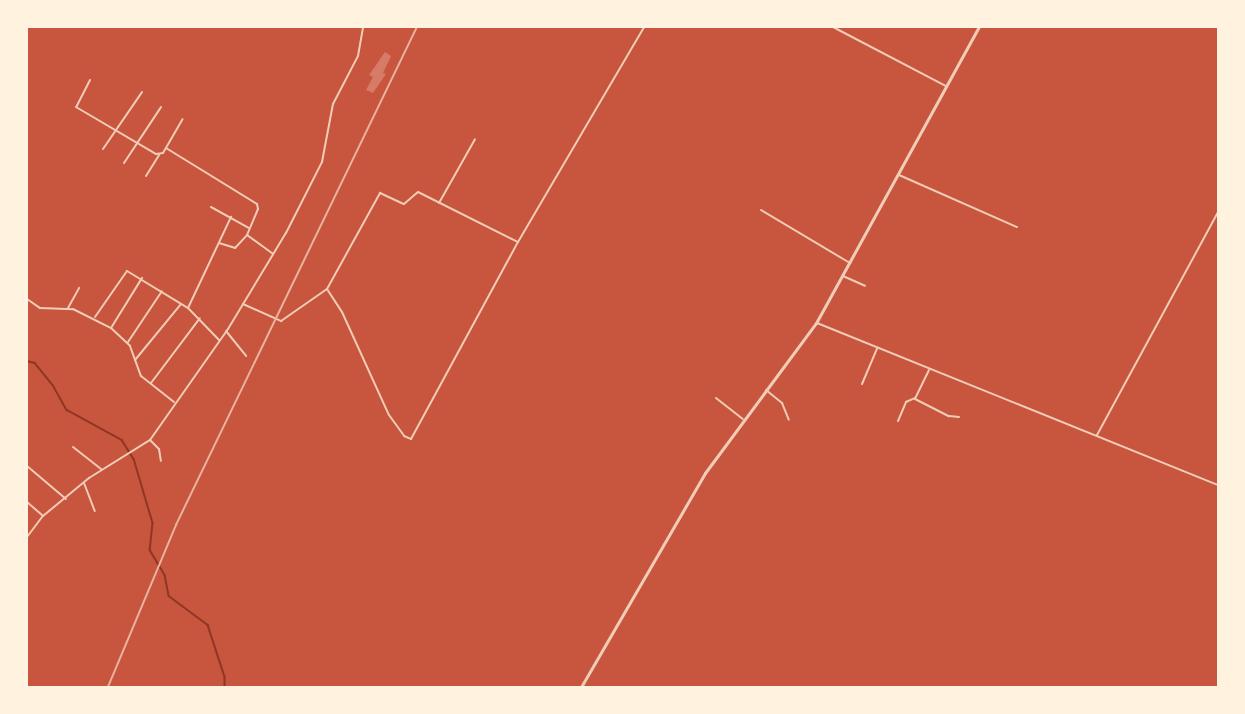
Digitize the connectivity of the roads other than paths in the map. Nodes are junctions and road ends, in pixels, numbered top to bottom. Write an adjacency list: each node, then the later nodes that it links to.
1 (363, 27): 29 (street)
2 (644, 27): 27 (street)
3 (833, 27): 6 (street)
4 (979, 27): 6 (street)
5 (90, 80): 10 (street)
6 (946, 86): 17 (street)
7 (142, 92): 10 (street)
8 (161, 107): 12 (street)
9 (183, 119): 13 (street)
10 (116, 130): 12 (street); 14 (street)
11 (475, 139): 19 (street)
12 (137, 143): 15 (street); 16 (street)
13 (166, 148): 15 (street); 25 (street)
14 (103, 149)
15 (159, 155): 18 (street)
16 (124, 164)
17 (899, 175): 24 (street); 30 (street)
18 (146, 176)
19 (438, 203): 27 (street); 35 (street)
20 (211, 207): 23 (street)
21 (761, 210): 30 (street)
22 (1218, 212): 63 (street)
23 (231, 218): 25 (street); 28 (street)
24 (1017, 227)
25 (249, 228): 26 (street)
26 (247, 235): 28 (street); 29 (street)
27 (518, 242): 35 (street)
28 (219, 243): 41 (street)
29 (273, 254): 38 (street)
30 (850, 263): 31 (street)
31 (843, 275): 33 (street); 44 (street)
32 (142, 278): 36 (street); 42 (street); 45 (street)
33 (865, 286)
34 (79, 288): 40 (street)
35 (327, 290): 38 (street)
36 (162, 291): 39 (street); 48 (street)
37 (27, 299): 40 (street)
38 (243, 303): 46 (street)
39 (181, 304): 41 (street); 51 (street)
40 (68, 308): 42 (street)
41 (188, 308): 43 (street)
42 (95, 318): 45 (street)
43 (200, 318): 47 (street); 53 (street)
44 (816, 323): 49 (street); 55 (street)
45 (111, 328): 48 (street)
46 (226, 331): 47 (street); 50 (street)
47 (219, 340): 58 (street)
48 (128, 342): 51 (street)
49 (877, 347): 52 (street); 54 (street)
50 (246, 356)
51 (135, 361): 53 (street)
52 (930, 369): 57 (street); 63 (street)
53 (151, 383): 58 (street)
54 (862, 384)
55 (765, 390): 60 (street); 61 (street)
56 (716, 398): 60 (street)
57 (915, 398): 59 (street); 62 (street)
58 (174, 402): 64 (street)
59 (959, 417)
60 (743, 419): 76 (street)
61 (789, 420)
62 (898, 421)
63 (1096, 435): 70 (street)
64 (150, 440): 66 (street); 68 (street)
65 (73, 447): 68 (street)
66 (161, 461)
67 (27, 466): 71 (street)
68 (101, 469): 69 (street)
69 (84, 483): 71 (street); 73 (street)
70 (1218, 485)
71 (66, 499): 74 (street)
72 (27, 502): 74 (street)
73 (95, 511)
74 (43, 516): 75 (street)
75 (27, 537)
76 (581, 687)

